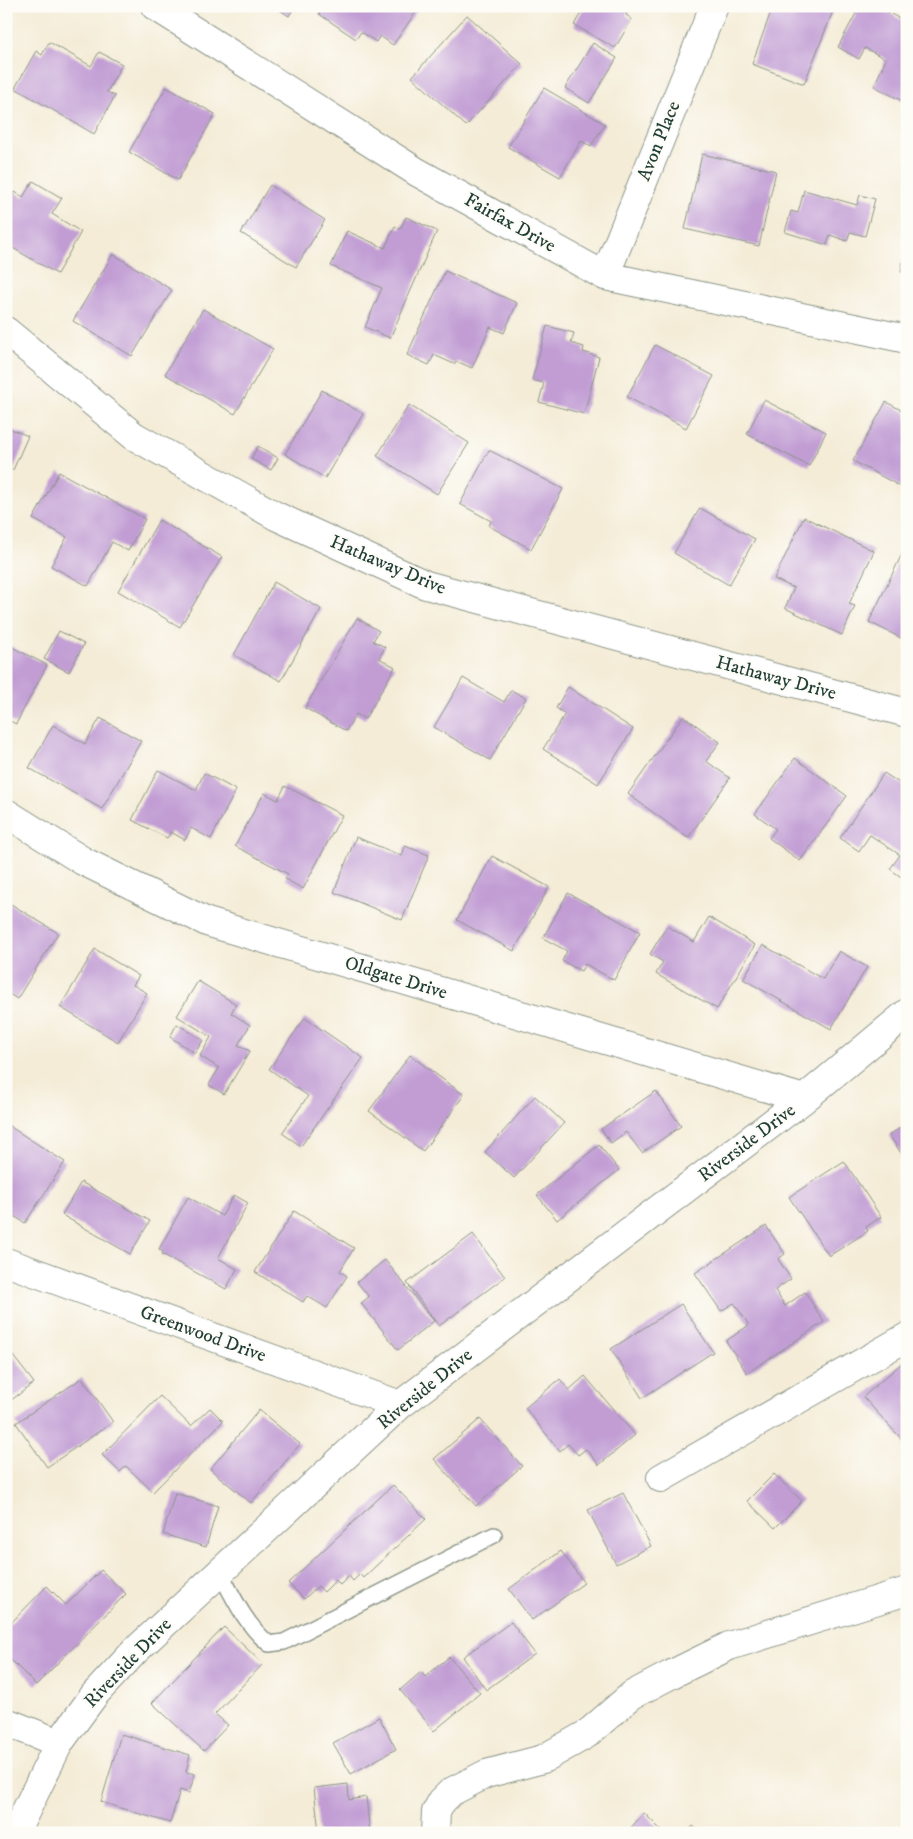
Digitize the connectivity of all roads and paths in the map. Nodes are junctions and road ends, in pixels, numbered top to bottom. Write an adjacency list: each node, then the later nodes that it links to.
1 (155, 6): 3 (street, Fairfax Drive)
2 (714, 6): 3 (street, Avon Place)
3 (605, 276): 5 (street, Fairfax Drive)
4 (6, 332): 6 (street, Hathaway Drive)
5 (907, 340)
6 (907, 713)
7 (6, 813): 9 (street, Oldgate Drive)
8 (907, 1013): 9 (street, Riverside Drive)
9 (804, 1099): 12 (street, Riverside Drive)
10 (6, 1262): 12 (street, Greenwood Drive)
11 (907, 1337): 13 (street)
12 (400, 1405): 15 (street, Riverside Drive)
13 (661, 1478)
14 (494, 1535): 15 (lane)
15 (220, 1572): 18 (street, Riverside Drive)
16 (907, 1590): 20 (street)
17 (6, 1722): 18 (street)
18 (59, 1744): 19 (street, Riverside Drive)
19 (15, 1833)
20 (435, 1833)

